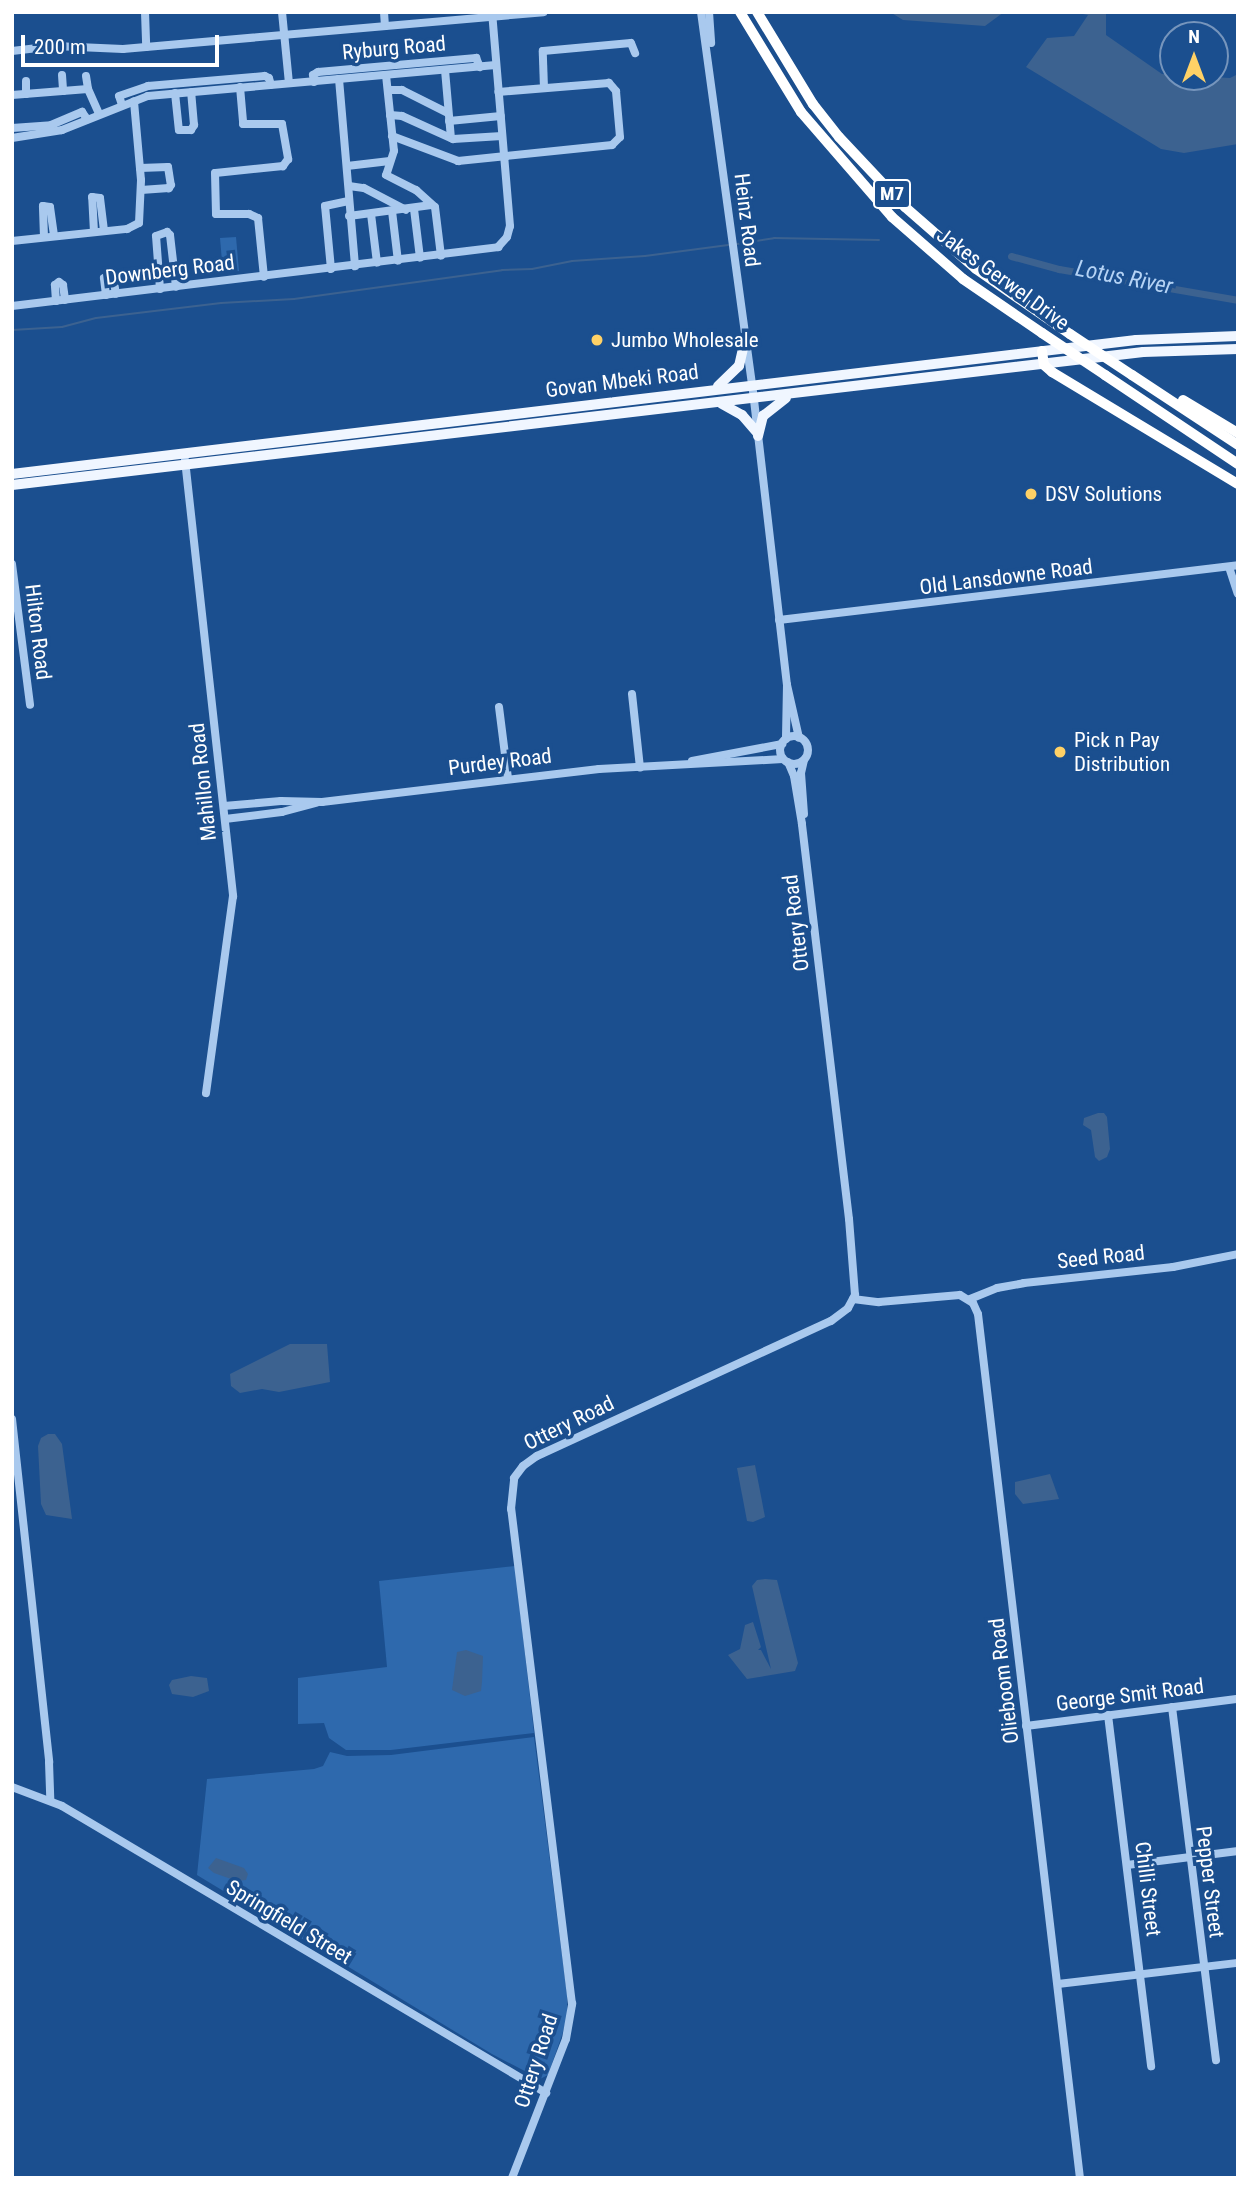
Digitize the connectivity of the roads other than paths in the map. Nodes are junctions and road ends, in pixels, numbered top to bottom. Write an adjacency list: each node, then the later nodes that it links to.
1 (145, 12): 11 (street)
2 (282, 12): 10 (street)
3 (384, 12): 9 (street)
4 (543, 12): 7 (street)
5 (740, 12): 87 (highway, Jakes Gerwel Drive / M7, bridge)
6 (757, 12): 77 (highway, Jakes Gerwel Drive / M7, bridge)
7 (492, 14): 9 (street); 14 (street)
8 (703, 14): 73 (street, Heinz Road)
9 (385, 26): 10 (street)
10 (284, 35): 11 (street); 23 (street)
11 (146, 47): 12 (street)
12 (12, 51)
13 (635, 53): 26 (street)
14 (496, 65): 15 (street, Ryburg Road); 31 (street)
15 (480, 67): 16 (street, Ryburg Road); 22 (street, Ryburg Road)
16 (445, 70): 18 (street, Ryburg Road); 40 (street)
17 (62, 75): 28 (street)
18 (386, 75): 20 (street, Ryburg Road); 29 (street)
19 (86, 76): 27 (street)
20 (339, 79): 22 (street, Ryburg Road); 49 (street)
21 (26, 81): 33 (street)
22 (314, 82): 23 (street, Ryburg Road)
23 (289, 83): 24 (street, Ryburg Road)
24 (271, 85): 25 (street, Ryburg Road); 36 (street, Ryburg Road)
25 (240, 87): 30 (street, Ryburg Road); 66 (street)
26 (544, 88): 31 (street); 47 (street)
27 (88, 89): 28 (street); 37 (street)
28 (63, 90): 33 (street)
29 (388, 90): 38 (street); 40 (street)
30 (191, 92): 32 (street, Ryburg Road); 32 (street)
31 (498, 92): 39 (street)
32 (176, 93): 35 (street, Ryburg Road)
33 (26, 94): 34 (street)
34 (12, 95)
35 (134, 101): 36 (street, Ryburg Road); 50 (street)
36 (122, 105): 37 (street, Ryburg Road)
37 (99, 114): 41 (street, Ryburg Road)
38 (390, 115): 43 (street); 46 (street)
39 (501, 116): 40 (street); 44 (street)
40 (449, 117): 46 (street)
41 (87, 119): 42 (street, Ryburg Road); 45 (street, Ryburg Road)
42 (12, 128)
43 (392, 136): 47 (street); 48 (street)
44 (502, 136): 46 (street); 47 (street)
45 (12, 138)
46 (451, 138)
47 (504, 157): 60 (street, Downberg Road)
48 (390, 161): 49 (street); 54 (street)
49 (347, 166): 51 (street)
50 (140, 168): 52 (street); 52 (street)
51 (349, 186): 53 (street); 55 (street)
52 (141, 190): 59 (street)
53 (348, 201): 58 (street); 65 (street)
54 (431, 205): 55 (street); 60 (street)
55 (410, 209): 56 (street); 61 (street)
56 (392, 211): 57 (street); 62 (street)
57 (371, 214): 58 (street); 63 (street)
58 (349, 216): 64 (street)
59 (12, 241)
60 (441, 256): 61 (street, Downberg Road)
61 (420, 258): 62 (street, Downberg Road)
62 (398, 261): 63 (street, Downberg Road)
63 (377, 263): 64 (street, Downberg Road)
64 (355, 266): 65 (street, Downberg Road)
65 (331, 269): 66 (street, Downberg Road)
66 (264, 277): 67 (street, Downberg Road)
67 (176, 287): 68 (street, Downberg Road); 68 (street)
68 (160, 289): 69 (street, Downberg Road)
69 (116, 294): 70 (street, Downberg Road); 70 (street)
70 (106, 295): 71 (street, Downberg Road)
71 (12, 305)
72 (1238, 336): 75 (main road, Govan Mbeki Road)
73 (745, 340): 78 (street, Heinz Road); 79 (main road)
74 (1238, 349): 76 (main road, Govan Mbeki Road)
75 (1042, 351): 76 (highway); 78 (main road, Govan Mbeki Road)
76 (1044, 365): 80 (main road, Govan Mbeki Road); 90 (highway)
77 (1135, 377): 83 (highway); 85 (highway, Jakes Gerwel Drive / M7)
78 (752, 385): 79 (main road, Govan Mbeki Road); 81 (street, Heinz Road)
79 (711, 389): 86 (main road, Govan Mbeki Road)
80 (790, 396): 81 (main road, Govan Mbeki Road); 84 (main road)
81 (754, 400): 82 (main road, Govan Mbeki Road); 84 (street)
82 (721, 404): 84 (main road); 88 (main road, Govan Mbeki Road)
83 (1238, 433)
84 (758, 434): 95 (street)
85 (1238, 445)
86 (185, 453): 88 (street, Mahillon Road); 89 (main road, Govan Mbeki Road)
87 (1238, 464)
88 (186, 466): 91 (main road, Govan Mbeki Road); 108 (street, Mahillon Road)
89 (12, 474)
90 (1238, 484)
91 (12, 485)
92 (12, 564): 98 (street, Hilton Road)
93 (1233, 566): 94 (street); 95 (street, Old Lansdowne Road)
94 (1238, 594)
95 (779, 620): 96 (street)
96 (786, 685): 100 (street); 101 (street)
97 (632, 694): 105 (street)
98 (30, 705)
99 (499, 707): 106 (street)
100 (799, 737): 101 (street); 102 (street)
101 (784, 741): 103 (street); 104 (street, Purdey Road)
102 (804, 760): 103 (street); 110 (street, Ottery Road)
103 (786, 761): 104 (street, Purdey Road); 110 (street, Ottery Road)
104 (682, 763): 105 (street, Purdey Road)
105 (640, 768): 106 (street, Purdey Road)
106 (508, 778): 107 (street, Purdey Road)
107 (322, 802): 108 (street, Purdey Road); 109 (street, Purdey Road)
108 (223, 806): 109 (street, Mahillon Road)
109 (225, 819): 111 (street, Mahillon Road)
110 (802, 824): 113 (street, Ottery Road)
111 (206, 1093)
112 (1238, 1254): 114 (street, Seed Road)
113 (853, 1299): 114 (street); 131 (street, Ottery Road)
114 (970, 1299): 119 (street, Olieboom Road)
115 (12, 1419): 121 (street)
116 (1238, 1699): 117 (street, George Smit Road)
117 (1172, 1707): 118 (street, George Smit Road); 123 (street, Pepper Street)
118 (1108, 1716): 119 (street, George Smit Road); 124 (street, Chilli Street)
119 (1026, 1726): 128 (street, Olieboom Road)
120 (12, 1787): 121 (street, Springfield Street)
121 (50, 1800): 131 (street, Springfield Street)
122 (1238, 1851): 123 (street)
123 (1189, 1857): 124 (street); 126 (street, Pepper Street)
124 (1127, 1865): 127 (street, Chilli Street)
125 (1238, 1963): 126 (street)
126 (1203, 1967): 127 (street); 129 (street, Pepper Street)
127 (1140, 1974): 128 (street); 130 (street, Chilli Street)
128 (1058, 1984): 133 (street, Olieboom Road)
129 (1216, 2060)
130 (1151, 2066)
131 (546, 2094): 132 (street, Ottery Road)
132 (512, 2178)
133 (1080, 2178)

